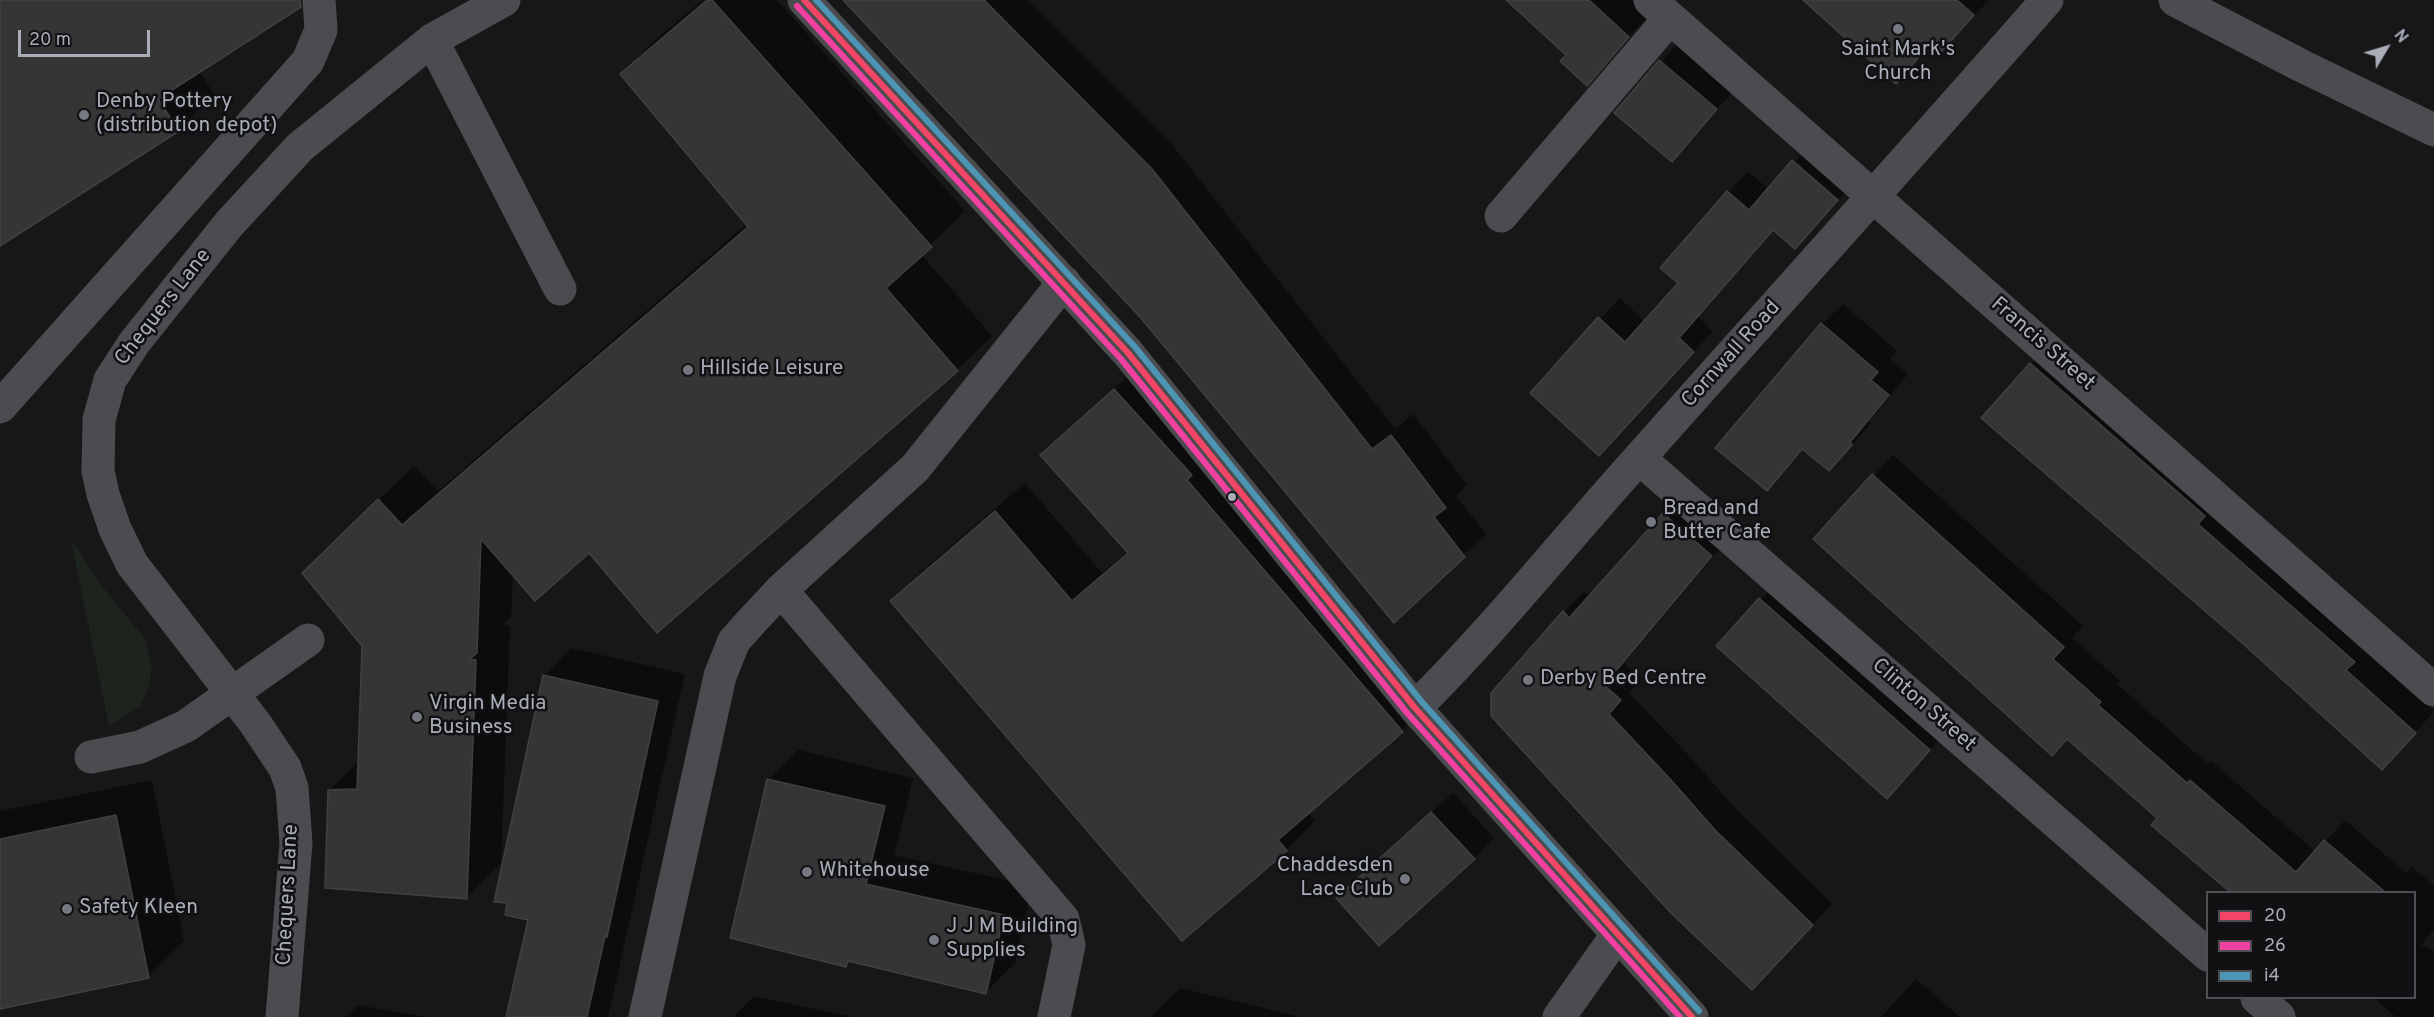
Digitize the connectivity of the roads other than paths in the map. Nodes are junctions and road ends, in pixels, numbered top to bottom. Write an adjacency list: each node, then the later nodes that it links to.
1 (319, 0): 13 (street)
2 (504, 0): 7 (street, Chequers Lane)
3 (804, 0): 11 (street)
4 (2047, 0): 9 (street, Cornwall Road)
5 (2175, 0): 8 (street)
6 (1660, 9): 9 (street, Francis Street); 10 (street)
7 (432, 40): 12 (street); 18 (street, Chequers Lane)
8 (2434, 130)
9 (1874, 198): 14 (street, Cornwall Road); 17 (street, Francis Street)
10 (1501, 216)
11 (1064, 282): 15 (street); 19 (street)
12 (560, 289)
13 (0, 407)
14 (1639, 458): 19 (street, Cornwall Road); 22 (street, Clinton Street)
15 (781, 590): 25 (street); 26 (street)
16 (308, 640): 18 (street)
17 (2434, 690)
18 (233, 694): 20 (street); 24 (street, Chequers Lane)
19 (1415, 708): 21 (street)
20 (91, 757)
21 (1617, 935): 27 (street); 28 (street)
22 (2206, 953)
23 (2258, 999): 29 (street)
24 (282, 1017)
25 (645, 1017)
26 (1054, 1017)
27 (1559, 1017)
28 (1692, 1017)
29 (2279, 1017)

